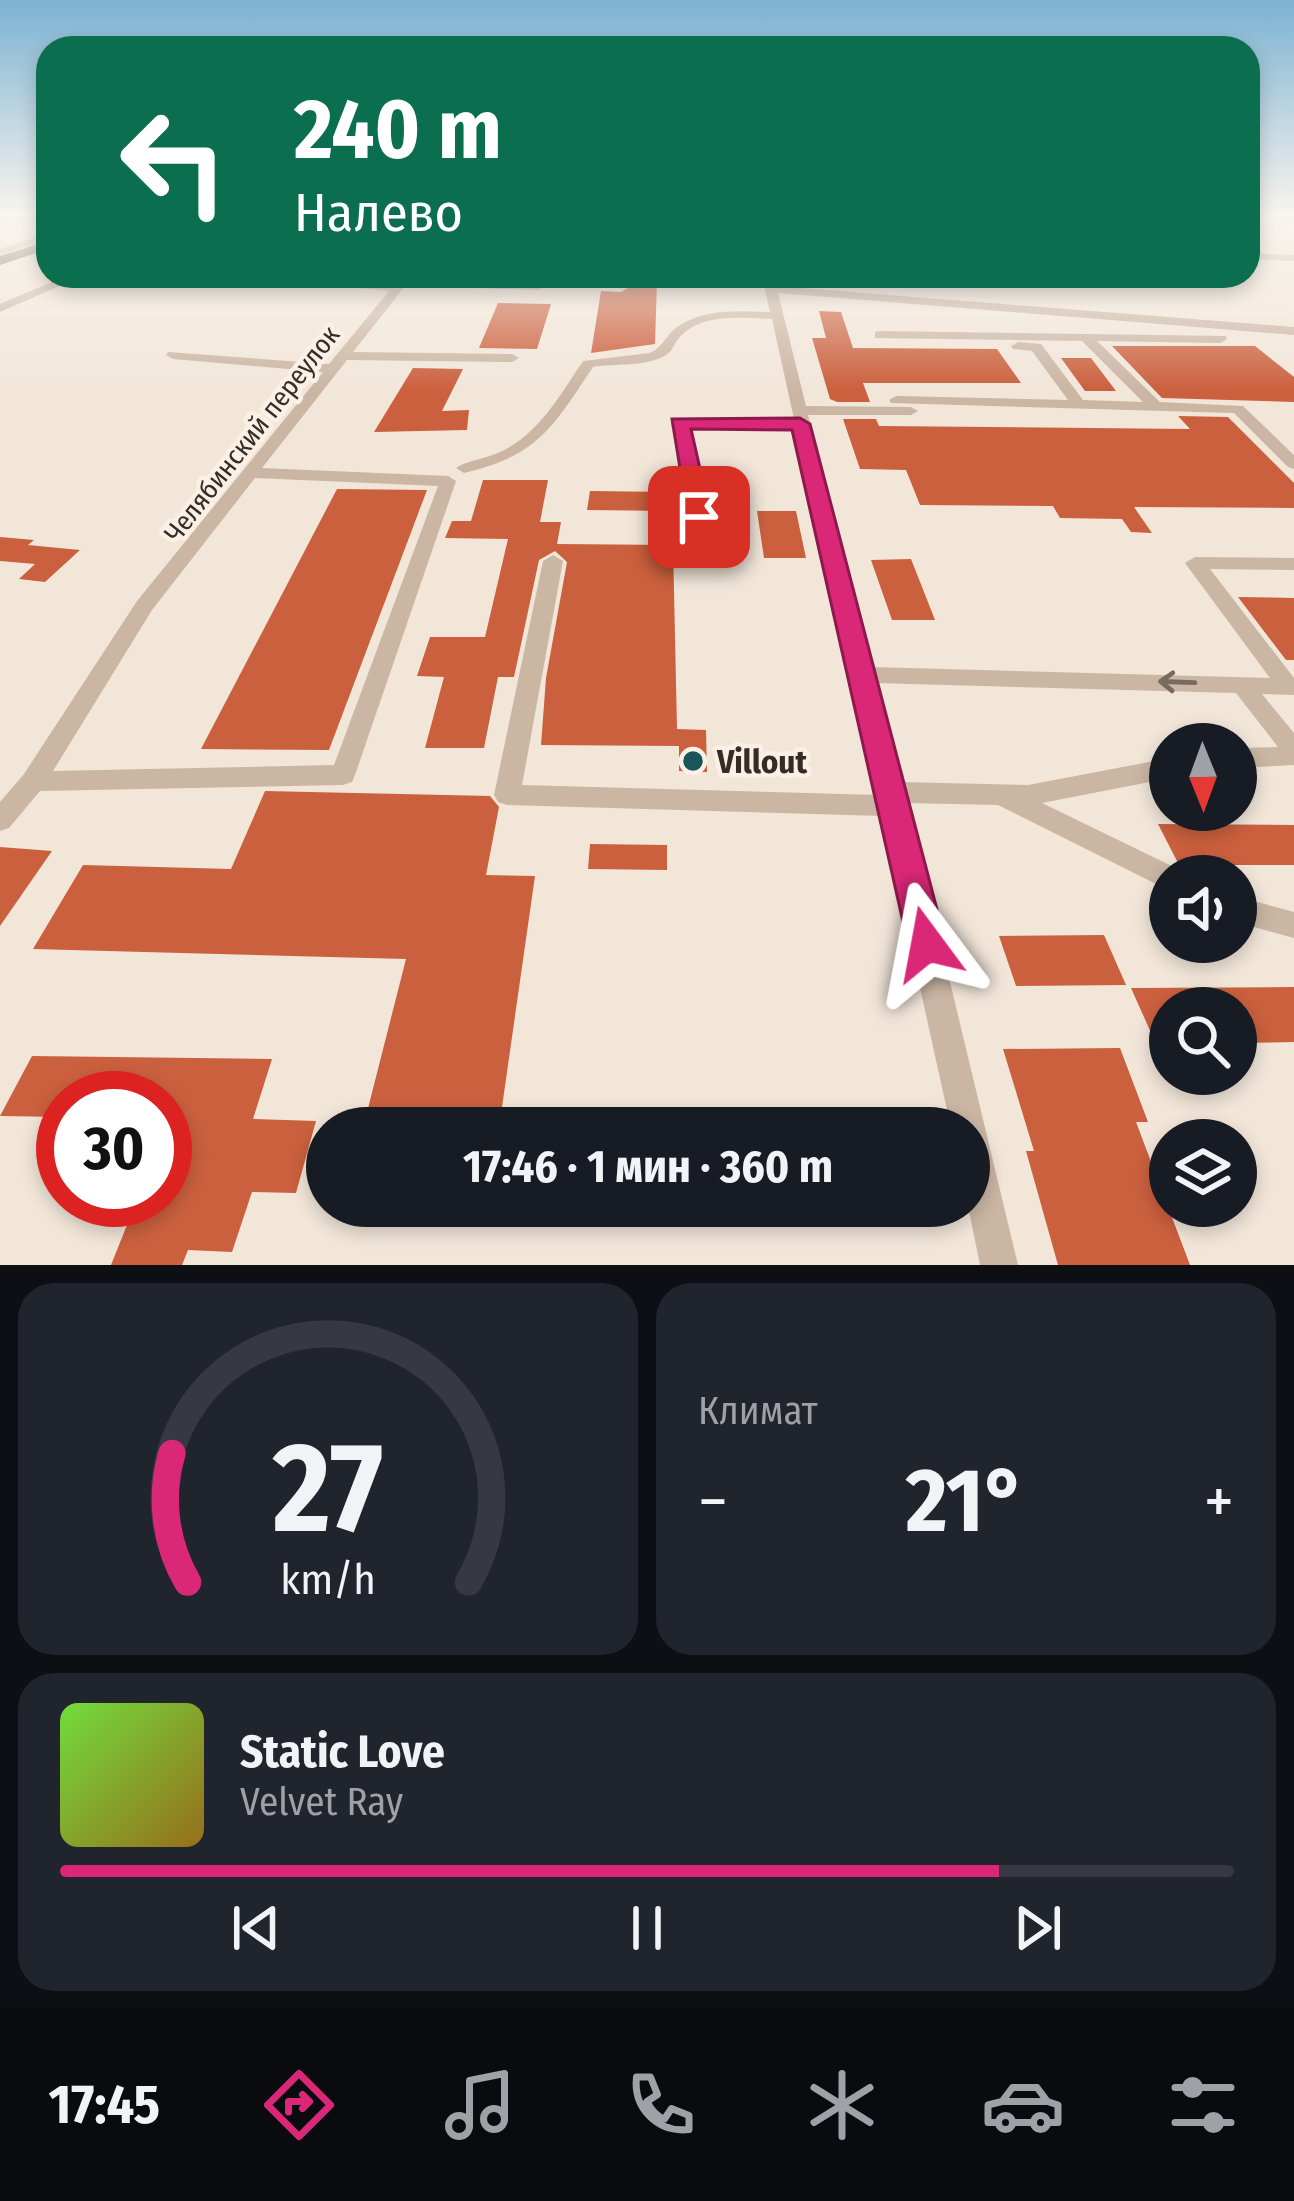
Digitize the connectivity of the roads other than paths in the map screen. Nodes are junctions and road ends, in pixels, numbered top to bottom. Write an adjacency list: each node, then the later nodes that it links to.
1 (48, 288): 6 (street)
2 (398, 288): 14 (street, Челябинский переулок)
3 (771, 288): 8 (street)
4 (805, 288): 5 (street)
5 (863, 298): 7 (street); 11 (street)
6 (0, 308)
7 (1006, 309): 9 (street); 11 (street)
8 (777, 316): 19 (street); 21 (street)
9 (1294, 335): 10 (street)
10 (1086, 338): 11 (street); 17 (street)
11 (1032, 342): 16 (street)
12 (173, 356): 14 (street)
13 (512, 358): 14 (street)
14 (340, 363): 22 (street, Челябинский переулок)
15 (896, 400): 16 (street)
16 (1078, 404): 17 (street)
17 (1156, 407): 20 (street)
18 (953, 412): 19 (street)
19 (799, 417): 23 (street); 26 (street)
20 (1294, 464)
21 (464, 468)
22 (255, 473): 32 (street, Челябинский переулок); 32 (street)
23 (699, 517)
24 (553, 560): 34 (street)
25 (1294, 564): 28 (street)
26 (861, 675): 27 (street, one-way to 26); 34 (street)
27 (1241, 685): 28 (street); 29 (street)
28 (1292, 687)
29 (1294, 753): 30 (street)
30 (1257, 756)
31 (1149, 772): 33 (street)
32 (33, 782): 35 (street, Челябинский переулок)
33 (1000, 794): 34 (street); 36 (street)
34 (895, 799): 39 (street)
35 (0, 820)
36 (1149, 868)
37 (1257, 915): 38 (street)
38 (1294, 925)
39 (964, 1107)
40 (990, 1224): 41 (street)
41 (999, 1265)

